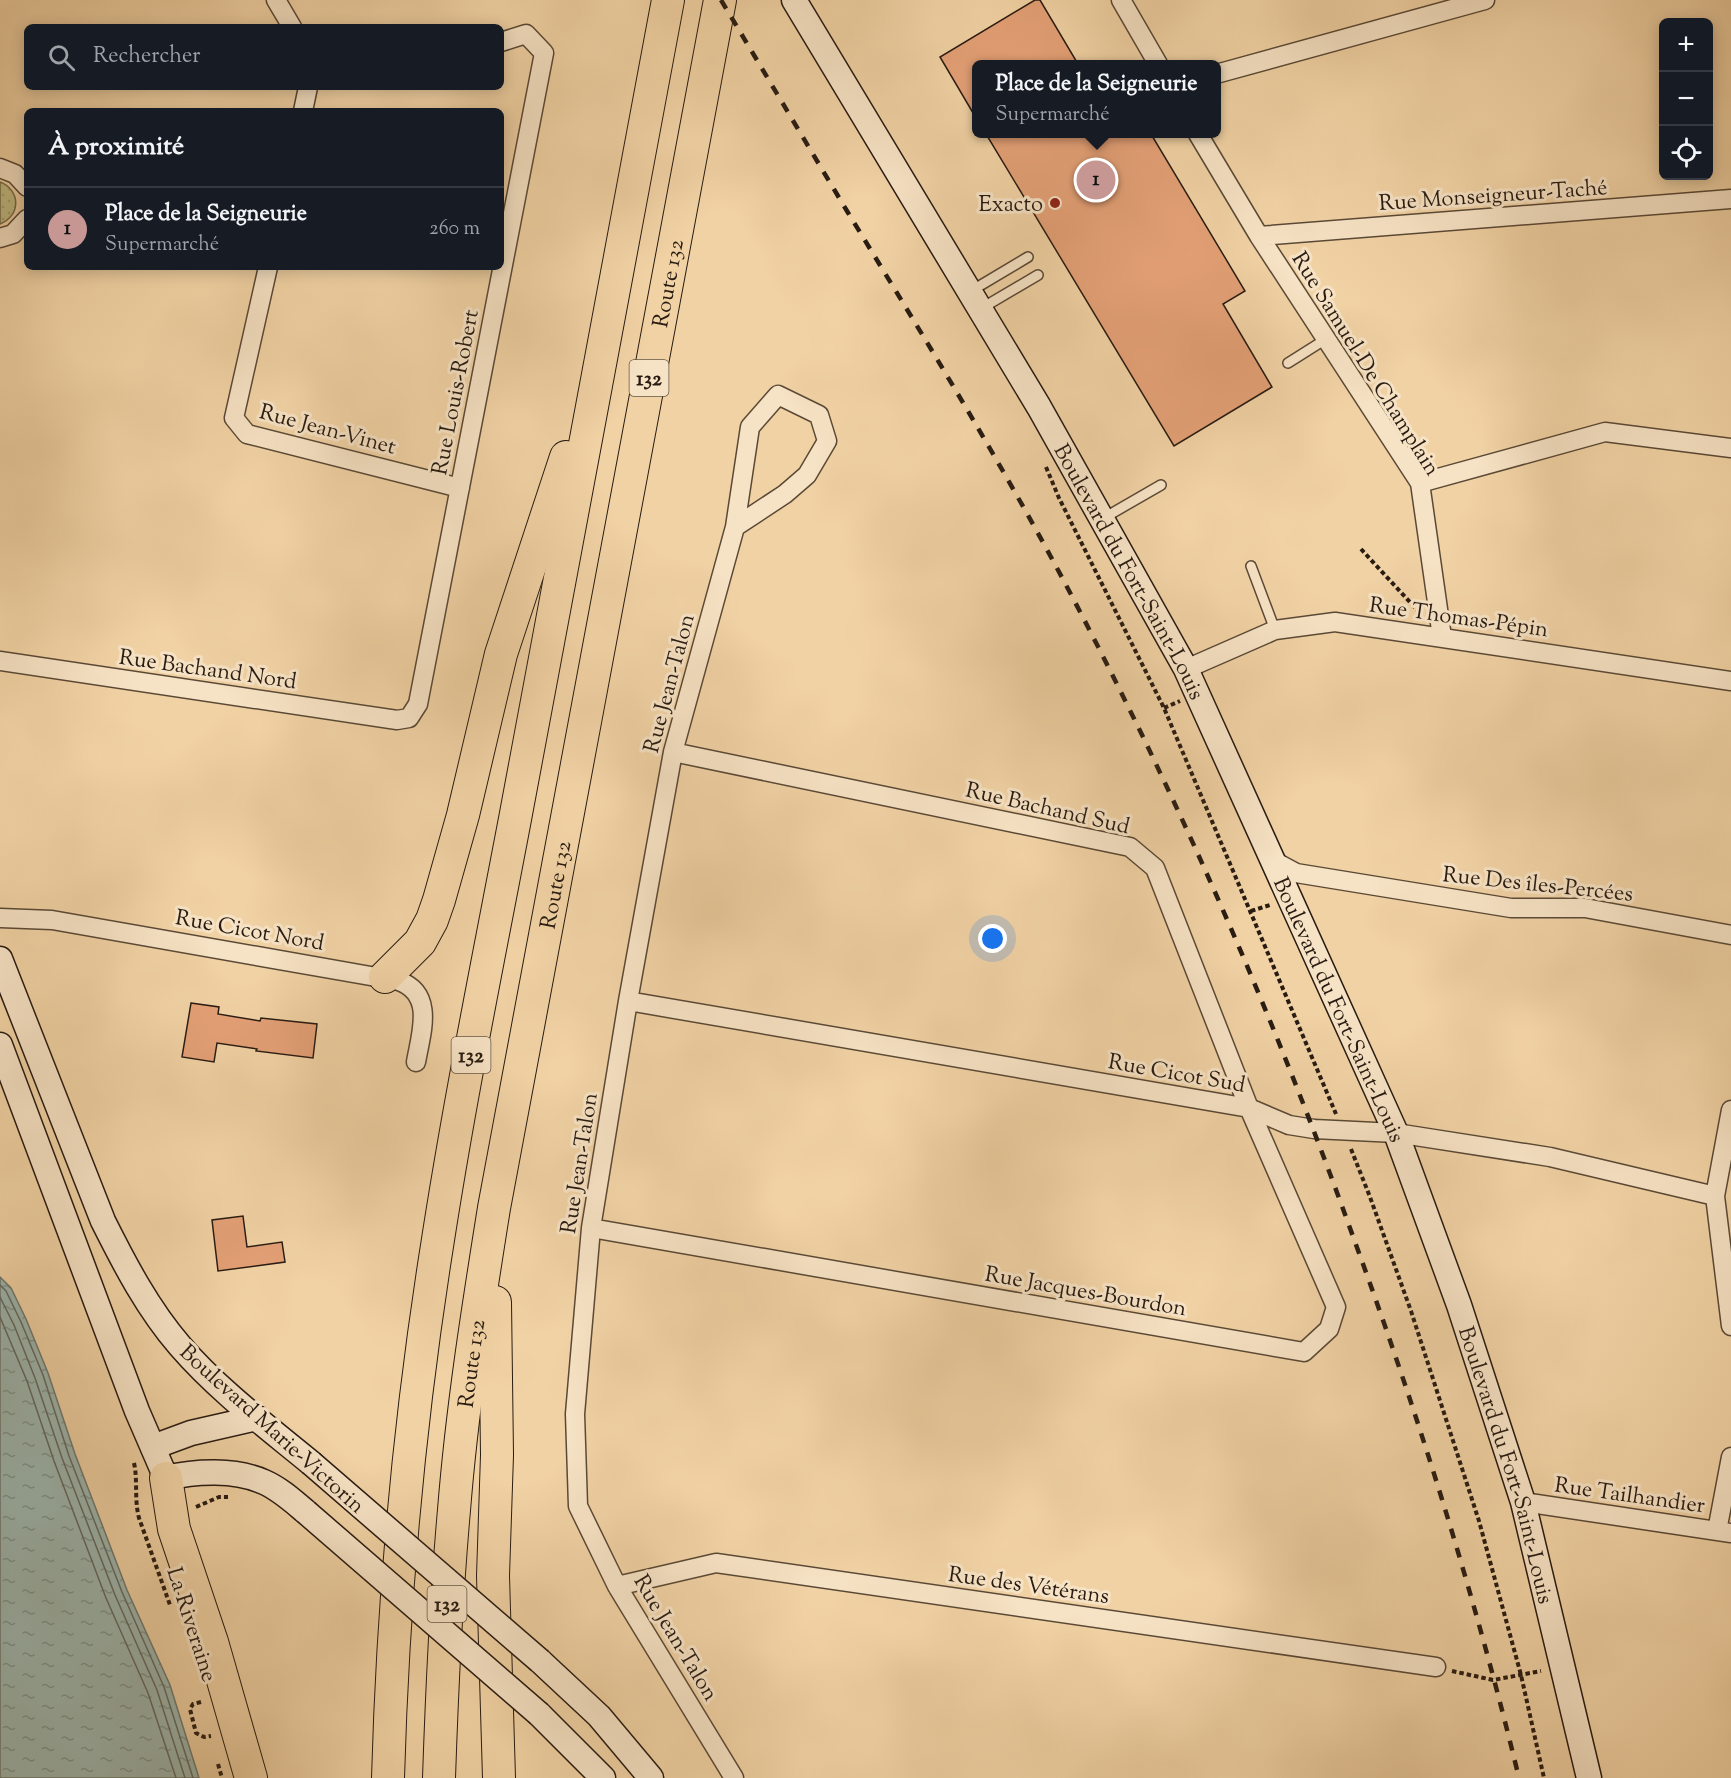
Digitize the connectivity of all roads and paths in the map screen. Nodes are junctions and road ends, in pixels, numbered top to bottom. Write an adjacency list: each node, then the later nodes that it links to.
1 (276, 0): 7 (street)
2 (668, 0): 26 (highway, 132)
3 (720, 0): 58 (highway, Route 132 / 132)
4 (794, 0): 25 (street, Boulevard du Fort-Saint-Louis)
5 (1121, 0): 9 (street)
6 (1485, 0): 10 (street)
7 (290, 24)
8 (504, 41): 21 (street, Rue Louis-Robert)
9 (1156, 60)
10 (1221, 73)
11 (307, 90): 12 (street)
12 (304, 108)
13 (1200, 138): 18 (street, Rue Samuel-De Champlain)
14 (0, 168): 15 (street)
15 (24, 184)
16 (1731, 199): 18 (street, Rue Monseigneur-Taché)
17 (24, 222): 19 (street)
18 (1259, 236): 27 (street, Rue Samuel-De Champlain)
19 (0, 238)
20 (1028, 257): 25 (lane)
21 (504, 260)
22 (267, 270): 33 (street, Rue Jean-Vinet)
23 (502, 270): 33 (street, Rue Louis-Robert)
24 (1038, 275): 25 (lane)
25 (975, 300): 34 (street, Boulevard du Fort-Saint-Louis)
26 (604, 339): 49 (highway); 83 (highway, 132)
27 (1326, 339): 28 (lane); 31 (street, Rue Samuel-De Champlain)
28 (1288, 363)
29 (1731, 448): 31 (street)
30 (1045, 465): 55 (path, Boulevard du Fort-Saint-Louis)
31 (1420, 483): 39 (street, Rue Samuel-De Champlain)
32 (1161, 484): 34 (lane)
33 (460, 488): 43 (street, Rue Louis-Robert)
34 (1102, 519): 41 (street, Boulevard du Fort-Saint-Louis)
35 (735, 527): 35 (street, Rue Jean-Talon); 44 (street, Rue Jean-Talon)
36 (1361, 549): 39 (path)
37 (1251, 566): 38 (lane)
38 (1275, 630): 39 (street, Rue Thomas-Pépin); 41 (street, Rue Thomas-Pépin)
39 (1442, 637): 42 (street, Rue Thomas-Pépin)
40 (0, 661): 43 (street, Rue Bachand Nord)
41 (1186, 669): 45 (street, Boulevard du Fort-Saint-Louis)
42 (1731, 681)
43 (409, 718)
44 (673, 752): 50 (street, Rue Jean-Talon); 53 (street, Rue Bachand Sud)
45 (1270, 859): 47 (street, Rue Des îles-Percées); 56 (street, Boulevard du Fort-Saint-Louis)
46 (0, 918): 49 (street, Rue Cicot Nord)
47 (1731, 935)
48 (0, 960): 61 (street, Boulevard Marie-Victorin)
49 (385, 977): 52 (street, Rue Cicot Nord)
50 (628, 1000): 53 (street, Rue Cicot Sud); 59 (street, Rue Jean-Talon)
51 (0, 1044): 62 (street)
52 (416, 1062)
53 (1249, 1108): 55 (street, Rue Cicot Sud); 59 (street, Rue Jacques-Bourdon)
54 (1731, 1110): 57 (street)
55 (1343, 1130): 56 (street, Rue Cicot Sud); 73 (path, Boulevard du Fort-Saint-Louis)
56 (1396, 1133): 57 (street, Rue Cicot Sud); 66 (street, Boulevard du Fort-Saint-Louis)
57 (1715, 1196): 60 (street)
58 (494, 1208): 84 (highway, Route 132 / 132); 85 (highway)
59 (591, 1228): 69 (street, Rue Jean-Talon)
60 (1731, 1326)
61 (257, 1418): 62 (street); 87 (street, Boulevard Marie-Victorin, bridge)
62 (153, 1447): 64 (street)
63 (1731, 1457): 68 (street)
64 (151, 1479): 70 (path, La Riveraine); 82 (highway); 86 (street, Boulevard Marie-Victorin, bridge)
65 (237, 1497): 67 (path)
66 (1523, 1502): 68 (street, Rue Tailhandier); 72 (street, Boulevard du Fort-Saint-Louis)
67 (190, 1510)
68 (1724, 1532)
69 (617, 1586): 71 (street, Rue des Vétérans); 88 (street, Rue Jean-Talon)
70 (174, 1615)
71 (1437, 1667): 73 (path)
72 (1562, 1667): 73 (path); 90 (street, Boulevard du Fort-Saint-Louis)
73 (1521, 1675): 89 (path, Boulevard du Fort-Saint-Louis)
74 (198, 1692): 75 (path, La Riveraine)
75 (201, 1702): 76 (path, La Riveraine); 78 (path)
76 (204, 1713)
77 (208, 1725): 78 (path)
78 (211, 1736): 79 (path)
79 (213, 1743)
80 (216, 1754): 81 (path)
81 (222, 1778)
82 (251, 1778)
83 (388, 1778)
84 (439, 1778)
85 (499, 1778)
86 (603, 1778)
87 (651, 1778)
88 (734, 1778)
89 (1544, 1778)
90 (1589, 1778)

